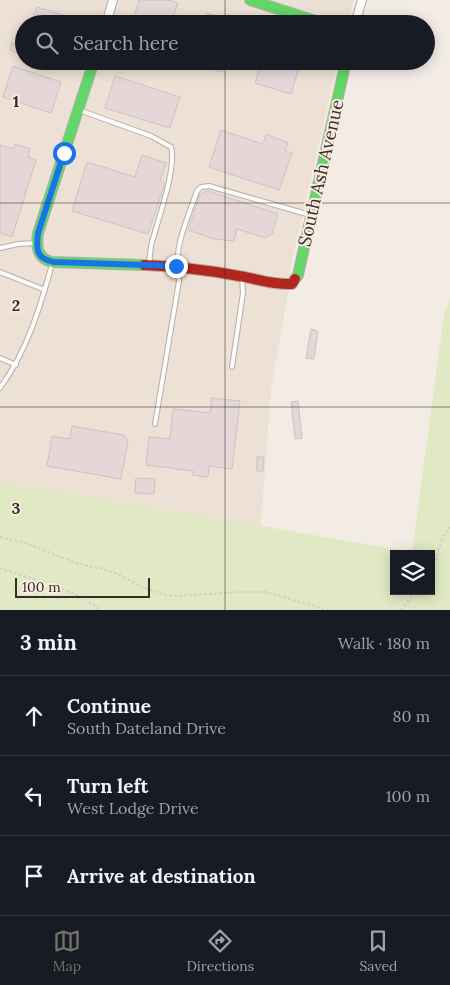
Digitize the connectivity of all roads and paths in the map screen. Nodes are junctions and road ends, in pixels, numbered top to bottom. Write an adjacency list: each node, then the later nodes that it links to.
1 (114, 0): 4 (street)
2 (250, 0): 5 (street)
3 (362, 0): 6 (street)
4 (109, 15)
5 (297, 15)
6 (358, 15)
7 (91, 70): 9 (street)
8 (344, 70): 10 (street, South Ash Avenue)
9 (79, 110): 12 (street); 14 (lane)
10 (312, 215): 15 (lane); 17 (street, South Ash Avenue)
11 (0, 248): 12 (lane)
12 (37, 248): 13 (street)
13 (52, 262): 14 (street); 18 (lane)
14 (149, 265): 15 (street)
15 (176, 266): 17 (street); 23 (lane)
16 (0, 272): 18 (lane)
17 (242, 276): 21 (lane)
18 (45, 290): 20 (lane)
19 (0, 358): 20 (lane)
20 (16, 365): 22 (lane)
21 (232, 367)
22 (0, 388)
23 (155, 424)
24 (450, 528): 26 (path)
25 (0, 537): 30 (path)
26 (435, 562)
27 (0, 568): 29 (path)
28 (413, 595): 31 (path)
29 (100, 610)
30 (328, 610)
31 (401, 610)

